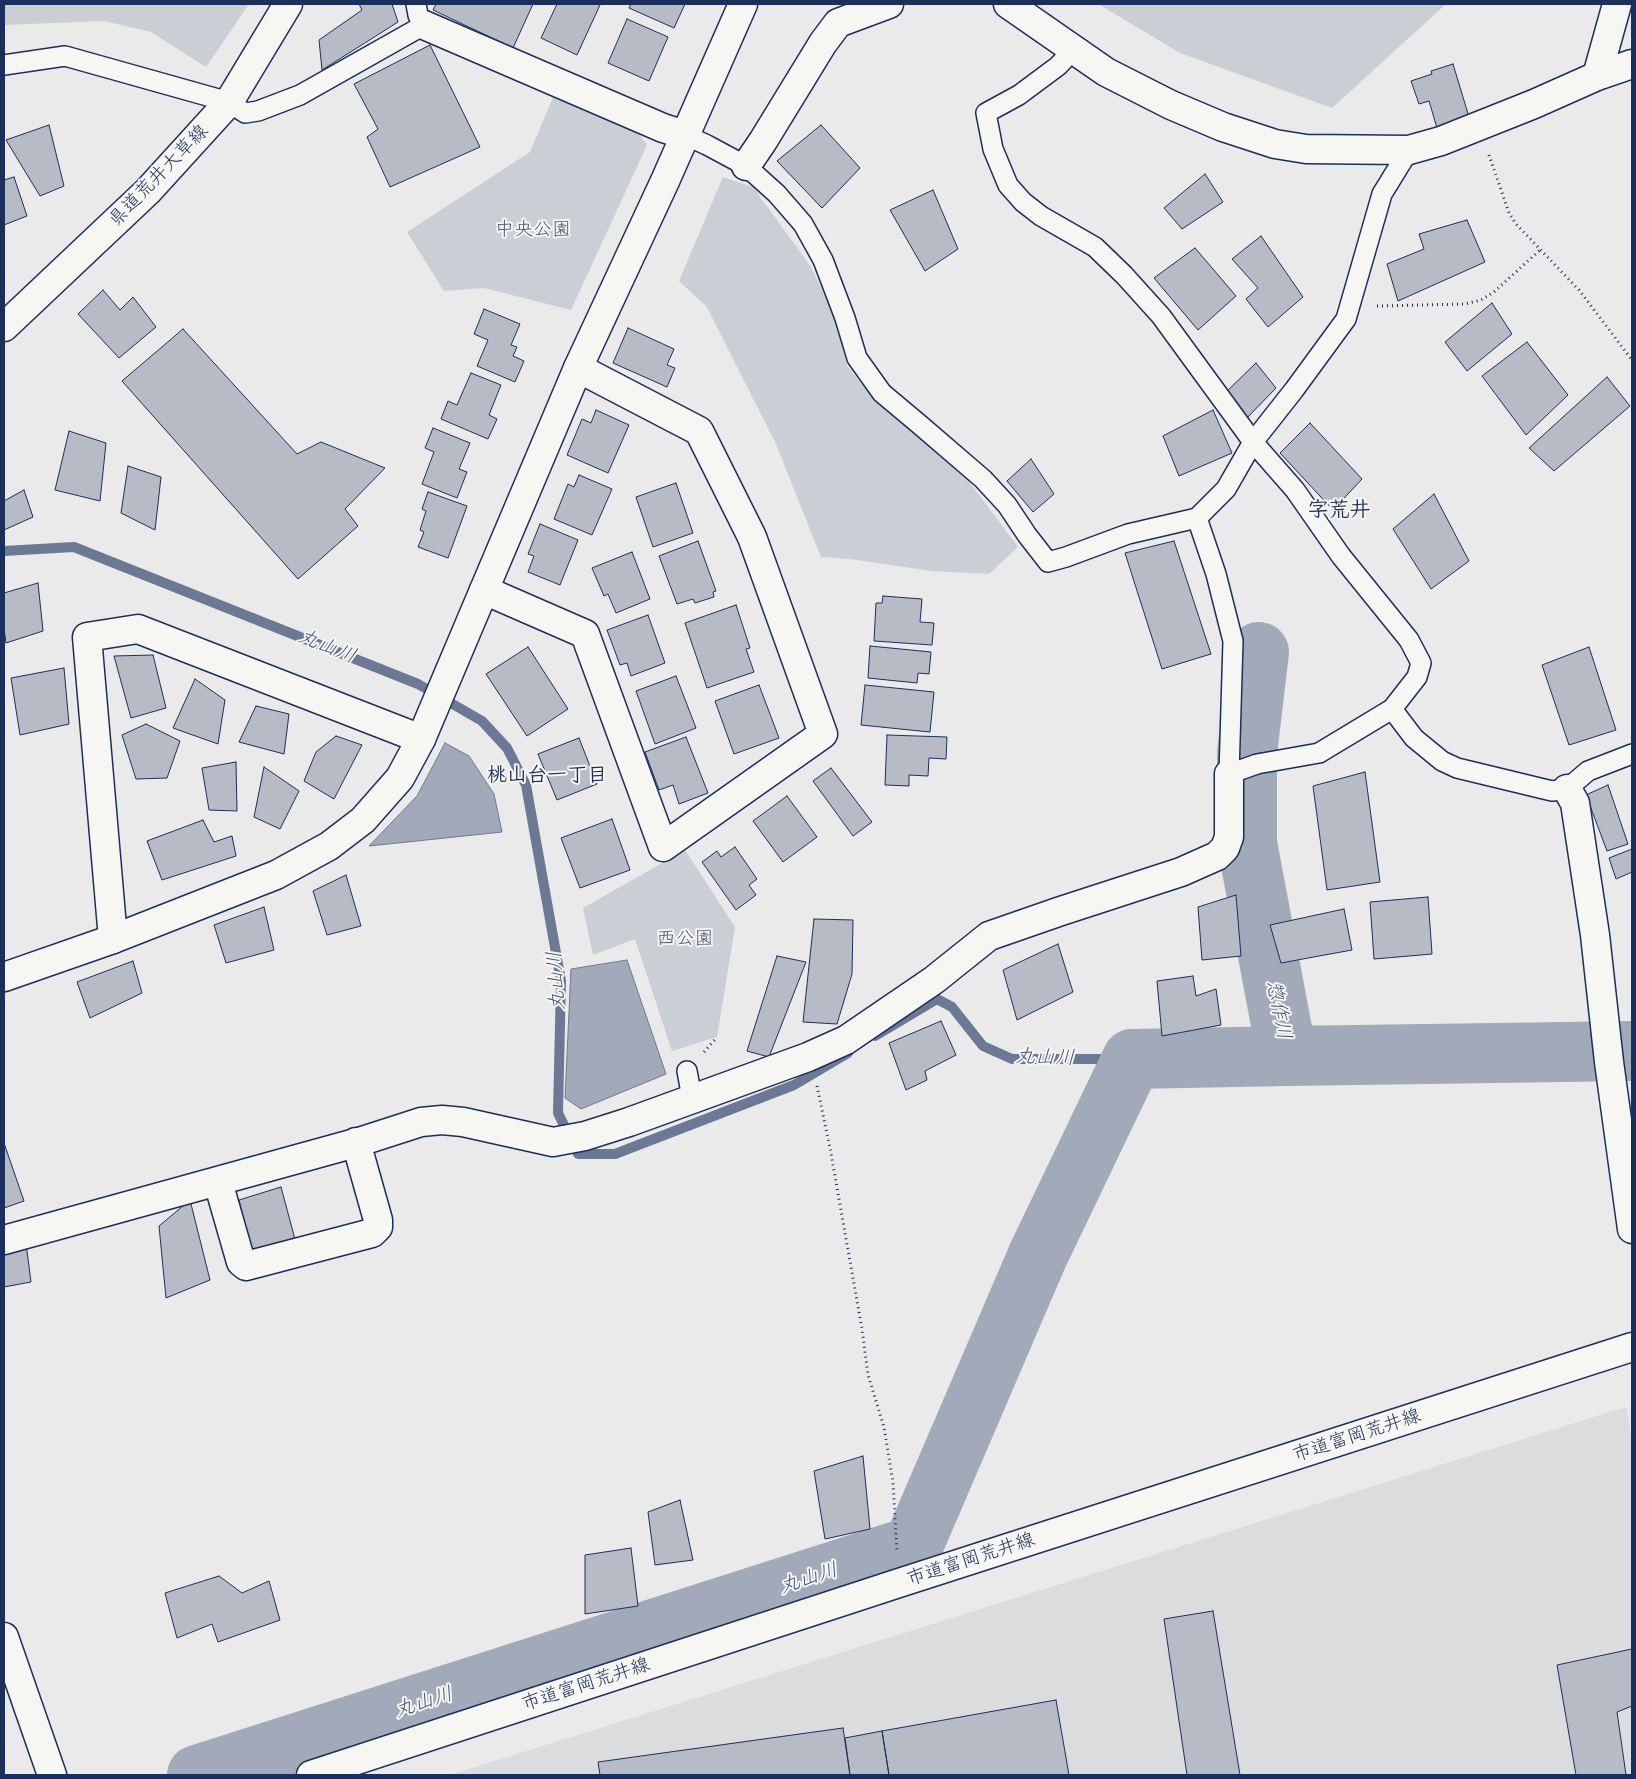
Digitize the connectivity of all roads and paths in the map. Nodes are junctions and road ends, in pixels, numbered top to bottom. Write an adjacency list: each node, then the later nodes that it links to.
1 (288, 4): 11 (street, 県道荒井大草線)
2 (743, 4): 13 (street)
3 (889, 4): 15 (street)
4 (1008, 4): 7 (street)
5 (1617, 4): 10 (street)
6 (420, 14): 11 (lane); 13 (street)
7 (1073, 50): 14 (street); 21 (lane)
8 (1632, 64): 10 (street)
9 (4, 65): 11 (lane)
10 (1597, 76): 12 (street)
11 (229, 102): 18 (street, 県道荒井大草線)
12 (1479, 126): 14 (street); 16 (path)
13 (685, 135): 15 (lane); 20 (street)
14 (1409, 150): 17 (lane)
15 (746, 166): 22 (lane)
16 (1540, 250): 17 (path); 19 (path)
17 (1349, 306): 21 (lane)
18 (4, 327)
19 (1632, 360)
20 (578, 368): 23 (street); 23 (street)
21 (1253, 442): 22 (lane); 24 (lane)
22 (1197, 518): 27 (lane)
23 (484, 590): 25 (street)
24 (1392, 709): 27 (lane); 28 (lane)
25 (421, 739): 29 (street); 29 (street)
26 (1632, 754): 28 (lane)
27 (1230, 774): 33 (street)
28 (1567, 789): 36 (street)
29 (112, 939): 30 (street)
30 (4, 977)
31 (687, 1071): 33 (lane)
32 (820, 1097): 39 (path)
33 (692, 1098): 34 (street)
34 (356, 1142): 35 (street); 35 (street)
35 (218, 1182): 37 (street)
36 (1632, 1229)
37 (4, 1240)
38 (1632, 1347): 42 (street, 市道富岡荒井線)
39 (894, 1524)
40 (4, 1637): 41 (street)
41 (52, 1775)
42 (311, 1775)

